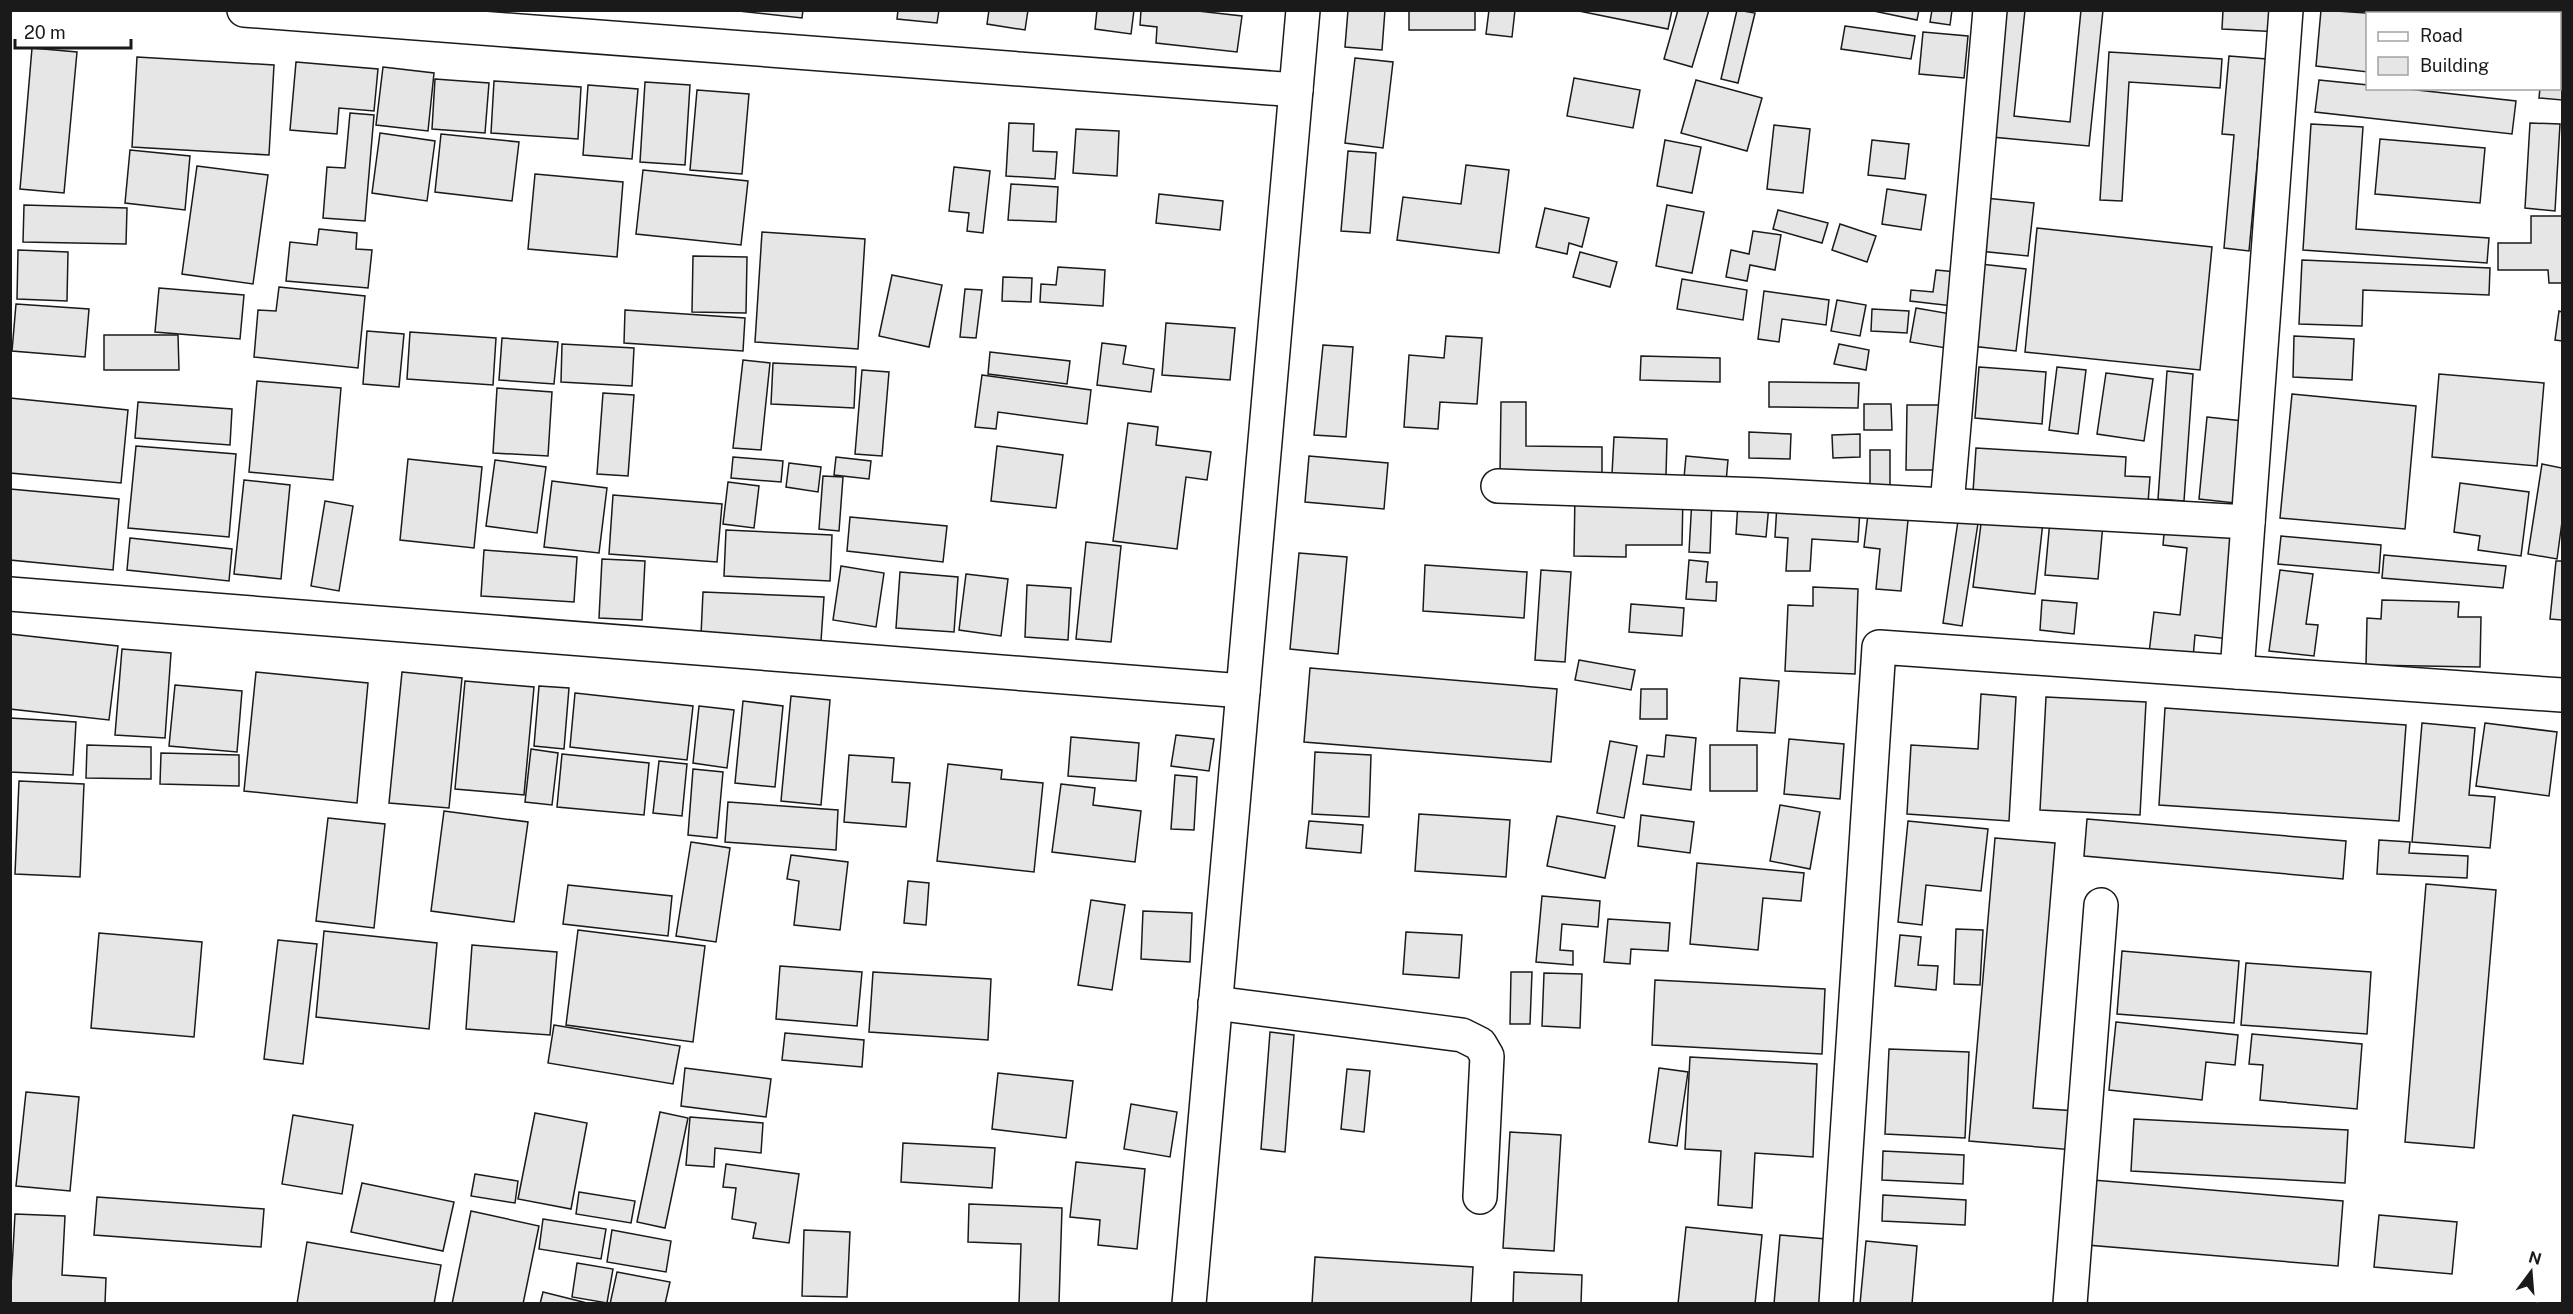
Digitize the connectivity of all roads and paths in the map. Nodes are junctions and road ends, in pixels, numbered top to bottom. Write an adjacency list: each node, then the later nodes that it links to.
1 (244, 10): 5 (street)
2 (1303, 10): 5 (street)
3 (1990, 10): 7 (street)
4 (2286, 10): 8 (street)
5 (1296, 90): 11 (street)
6 (1498, 486): 7 (street)
7 (1947, 505): 8 (street)
8 (2248, 522): 10 (street)
9 (10, 594): 11 (street)
10 (2237, 672): 12 (street); 17 (street)
11 (1243, 691): 14 (street)
12 (2562, 695)
13 (2101, 906): 18 (street)
14 (1215, 1003): 15 (street); 16 (street)
15 (1480, 1197)
16 (1189, 1304)
17 (1836, 1304)
18 (2070, 1304)

